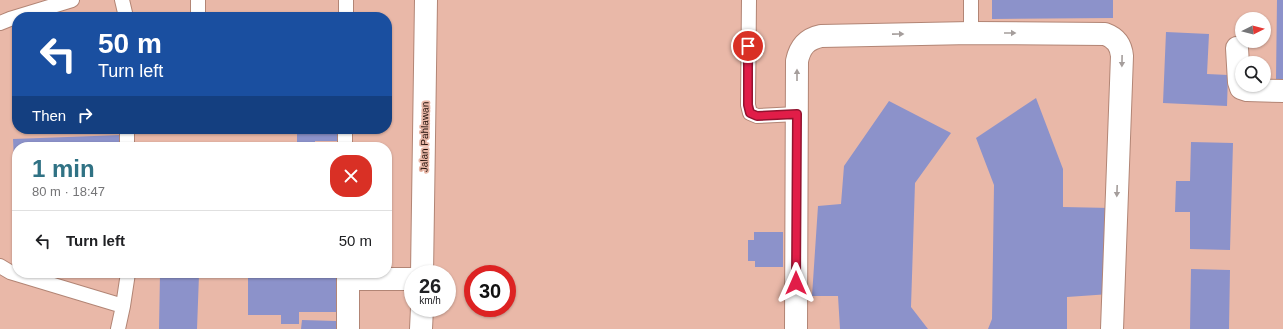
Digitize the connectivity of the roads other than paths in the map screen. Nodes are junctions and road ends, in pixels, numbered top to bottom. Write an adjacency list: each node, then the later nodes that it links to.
1 (72, 0): 8 (lane)
2 (122, 0): 9 (lane)
3 (198, 0): 10 (lane)
4 (346, 0): 11 (lane)
5 (426, 0): 18 (street, Jalan Pahlawan)
6 (749, 0): 17 (lane)
7 (971, 0): 14 (lane)
8 (34, 12)
9 (125, 12)
10 (198, 12)
11 (346, 12)
12 (12, 19): 13 (lane)
13 (0, 23)
14 (971, 33): 17 (street, one-way to 14); 32 (street, one-way to 32)
15 (1237, 48): 16 (street)
16 (1283, 91)
17 (797, 114): 31 (street)
18 (422, 265)
19 (0, 266): 20 (lane)
20 (12, 273)
21 (30, 278): 26 (lane)
22 (127, 278): 26 (lane)
23 (348, 278): 29 (street)
24 (391, 278): 25 (street)
25 (404, 279)
26 (124, 306): 28 (lane)
27 (422, 317): 30 (street)
28 (118, 329)
29 (348, 329)
30 (421, 329)
31 (796, 329)
32 (1112, 329)

